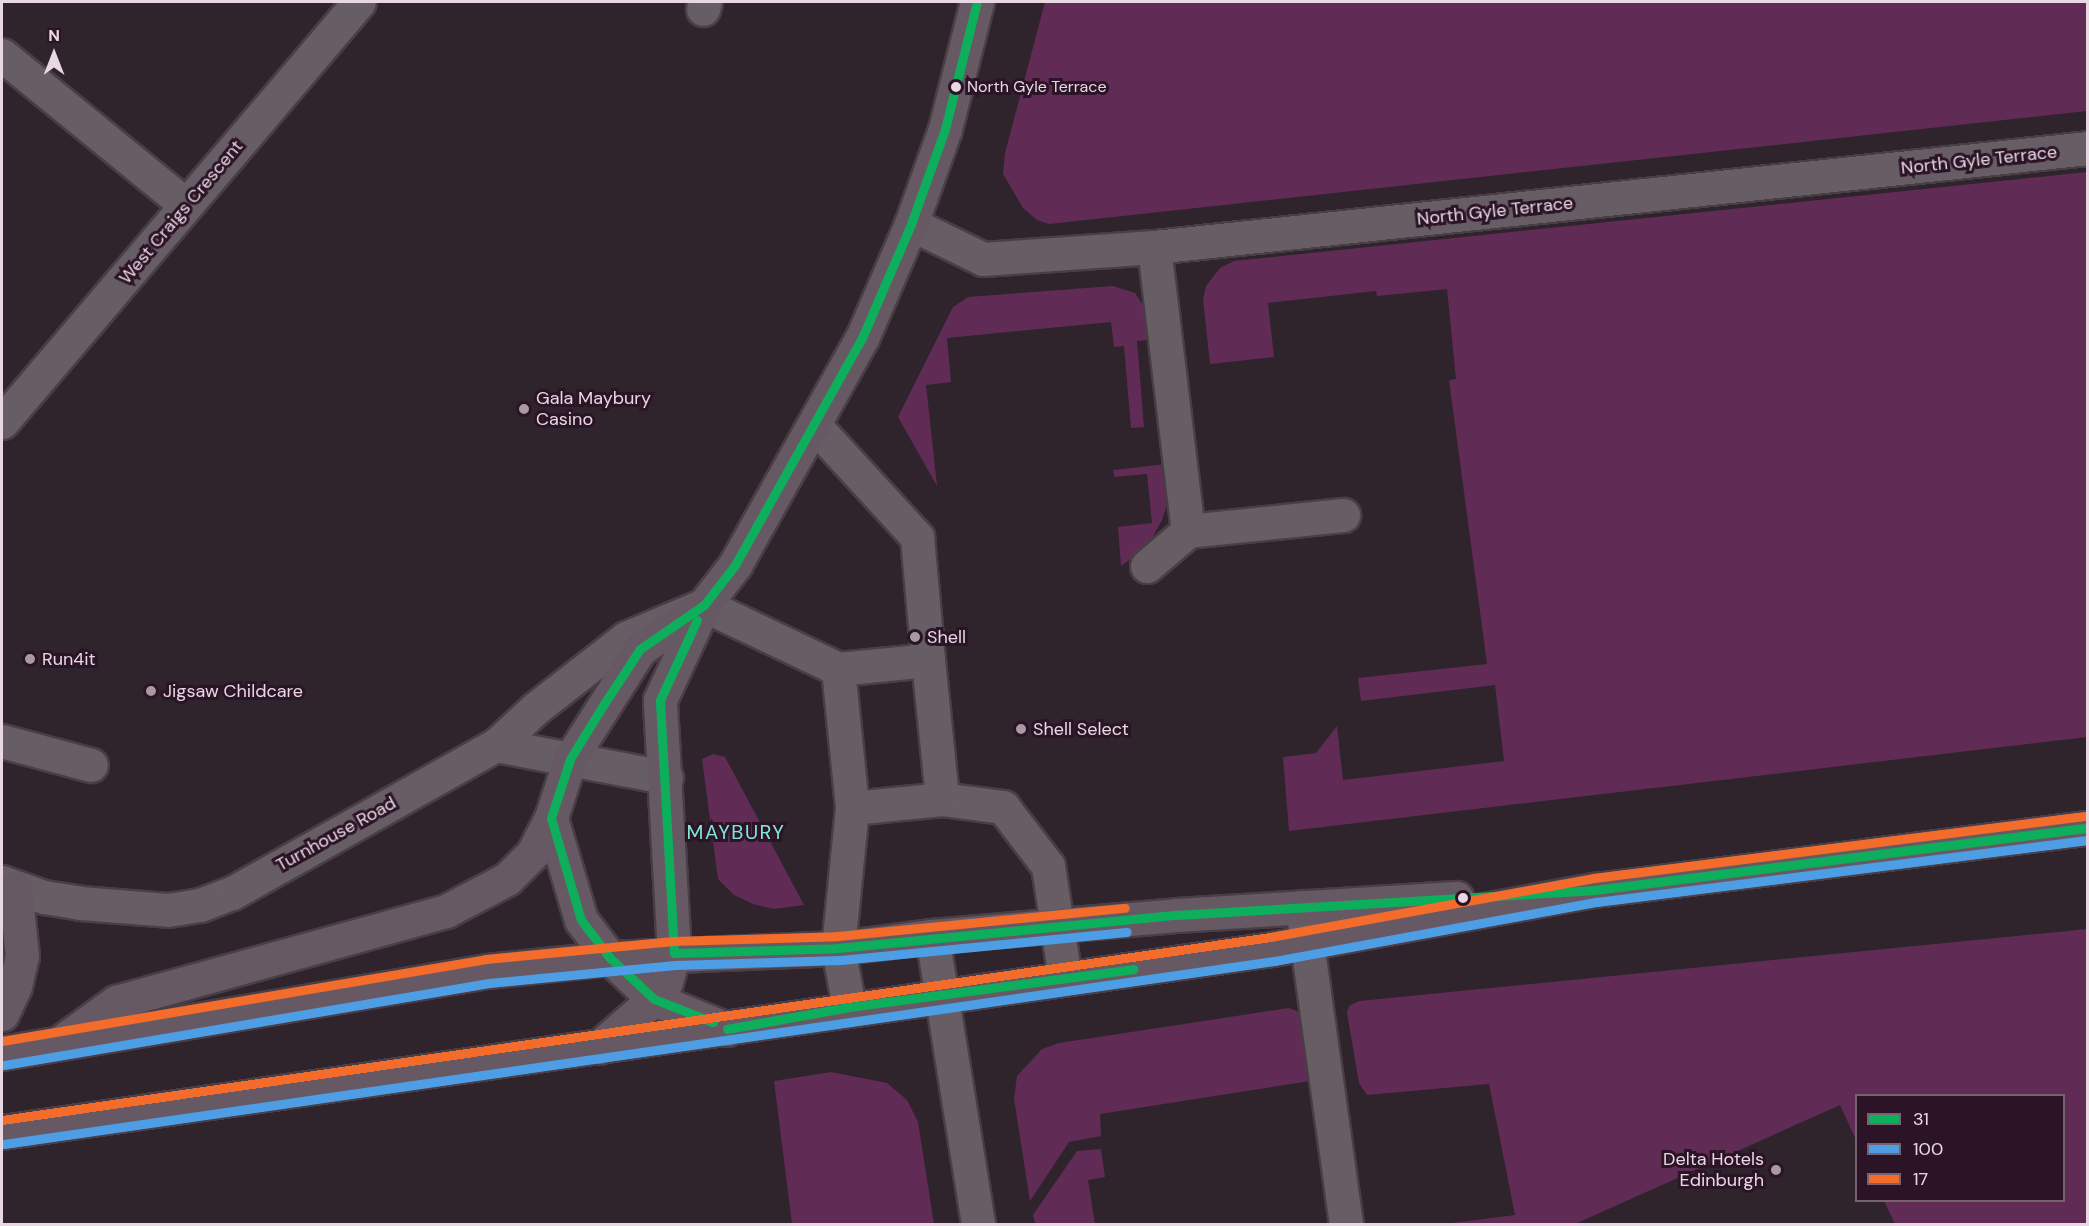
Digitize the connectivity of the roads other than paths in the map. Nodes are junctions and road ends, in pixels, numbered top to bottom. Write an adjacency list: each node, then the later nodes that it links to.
1 (359, 2): 5 (street, West Craigs Crescent)
2 (976, 2): 6 (main road)
3 (2, 55): 5 (street)
4 (2088, 148): 7 (street, North Gyle Terrace)
5 (186, 205): 8 (street, West Craigs Crescent)
6 (911, 224): 7 (street, North Gyle Terrace); 9 (main road)
7 (1154, 247): 11 (street)
8 (2, 422)
9 (815, 426): 13 (main road); 14 (street)
10 (1343, 515): 11 (street)
11 (1188, 531): 12 (street)
12 (1147, 566)
13 (704, 605): 15 (street); 17 (street, Turnhouse Road); 18 (main road); 20 (main road)
14 (928, 660): 15 (street); 21 (street)
15 (838, 669): 22 (street)
16 (2, 741): 19 (street)
17 (496, 745): 18 (street); 25 (street, Turnhouse Road)
18 (570, 759): 20 (street); 23 (main road)
19 (91, 765)
20 (666, 777): 32 (main road)
21 (942, 799): 22 (street); 28 (street)
22 (852, 808): 31 (street)
23 (551, 818): 33 (main road); 40 (main road)
24 (2088, 828): 26 (main road)
25 (8, 884): 38 (main road)
26 (1595, 890): 27 (main road); 30 (main road)
27 (1302, 907): 28 (main road); 30 (street)
28 (1058, 928): 29 (main road); 34 (street)
29 (932, 936): 31 (main road); 35 (street)
30 (1309, 943): 34 (main road); 45 (street)
31 (838, 948): 32 (main road); 37 (street)
32 (674, 953): 33 (main road); 36 (main road)
33 (610, 958): 36 (main road); 40 (main road)
34 (1065, 978): 35 (main road)
35 (942, 995): 37 (main road); 44 (street)
36 (654, 999): 39 (main road); 41 (main road)
37 (849, 1007): 39 (main road)
38 (2, 1014)
39 (727, 1029): 41 (main road)
40 (58, 1044): 42 (main road)
41 (599, 1047): 43 (main road)
42 (2, 1053)
43 (2, 1132)
44 (978, 1224)
45 (1346, 1224)

